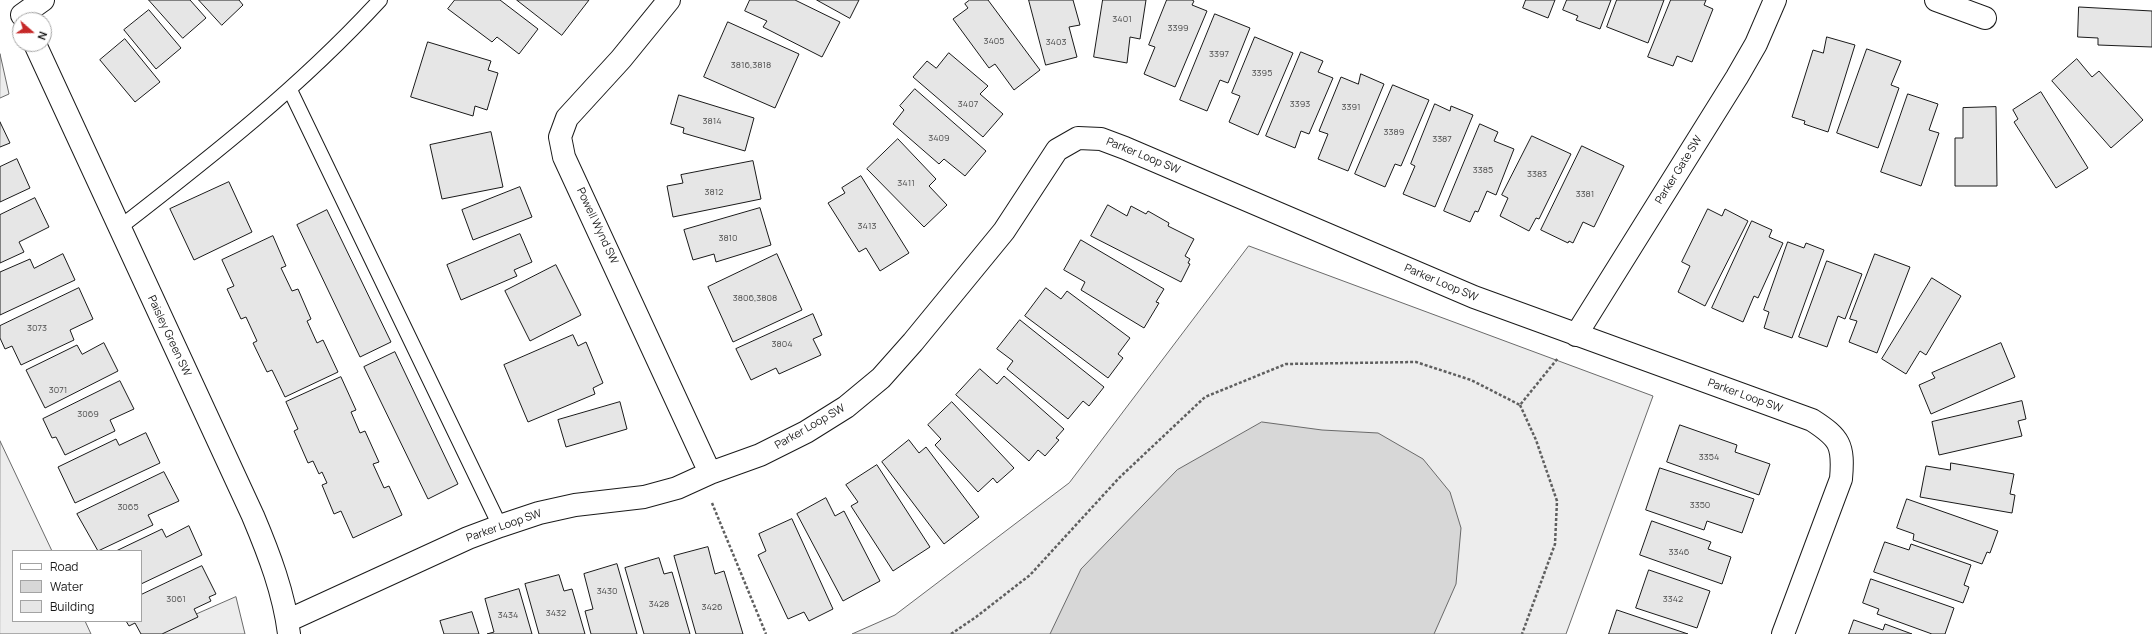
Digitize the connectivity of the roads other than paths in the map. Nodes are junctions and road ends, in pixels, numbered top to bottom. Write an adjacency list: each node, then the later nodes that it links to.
1 (43, 0): 6 (street)
2 (380, 0): 9 (lane)
3 (669, 0): 12 (street, Powell Wynd SW)
4 (1775, 0): 11 (street, Parker Gate SW)
5 (1936, 0): 7 (street)
6 (20, 12)
7 (1985, 18)
8 (39, 52): 10 (street, Paisley Green SW)
9 (290, 90): 10 (lane); 13 (lane)
10 (119, 228): 14 (street, Paisley Green SW)
11 (1576, 335): 12 (street, Parker Loop SW); 15 (street, Parker Loop SW)
12 (710, 473): 13 (street, Parker Loop SW)
13 (500, 526): 14 (street, Parker Loop SW)
14 (288, 627)
15 (1783, 634)

